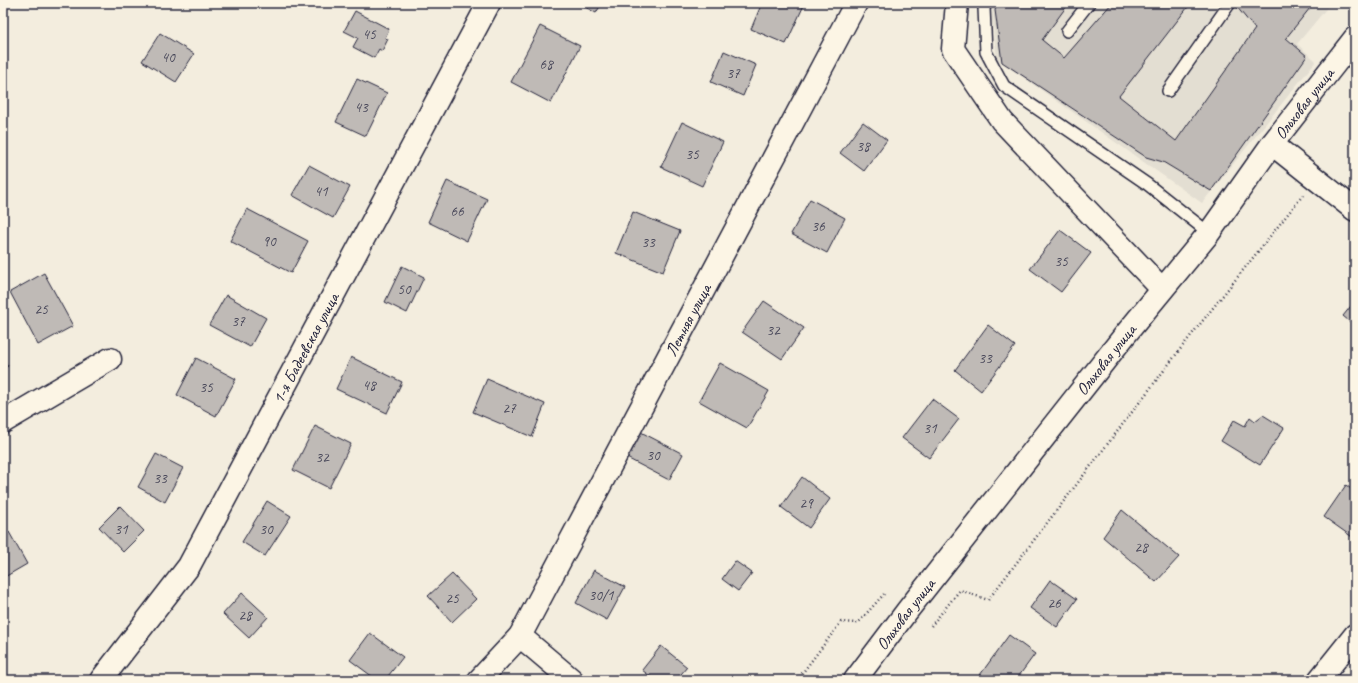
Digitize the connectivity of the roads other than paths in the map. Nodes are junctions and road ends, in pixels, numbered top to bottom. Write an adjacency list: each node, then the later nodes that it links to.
1 (489, 3): 18 (street, 1-я Бадеевская улица)
2 (856, 3): 17 (street, Летняя улица)
3 (957, 3): 13 (street)
4 (987, 3): 12 (lane)
5 (1089, 3): 7 (lane)
6 (1230, 3): 9 (lane)
7 (1068, 32)
8 (1355, 38): 10 (street, Ольховая улица)
9 (1168, 92)
10 (1272, 144): 11 (street); 12 (street, Ольховая улица)
11 (1355, 210)
12 (1208, 233): 13 (street, Ольховая улица)
13 (1162, 289): 21 (street, Ольховая улица)
14 (110, 359): 15 (street)
15 (3, 422)
16 (1355, 635): 22 (street)
17 (520, 636): 19 (street, Летняя улица); 20 (street)
18 (101, 680)
19 (479, 680)
20 (572, 680)
21 (854, 680)
22 (1319, 680)

